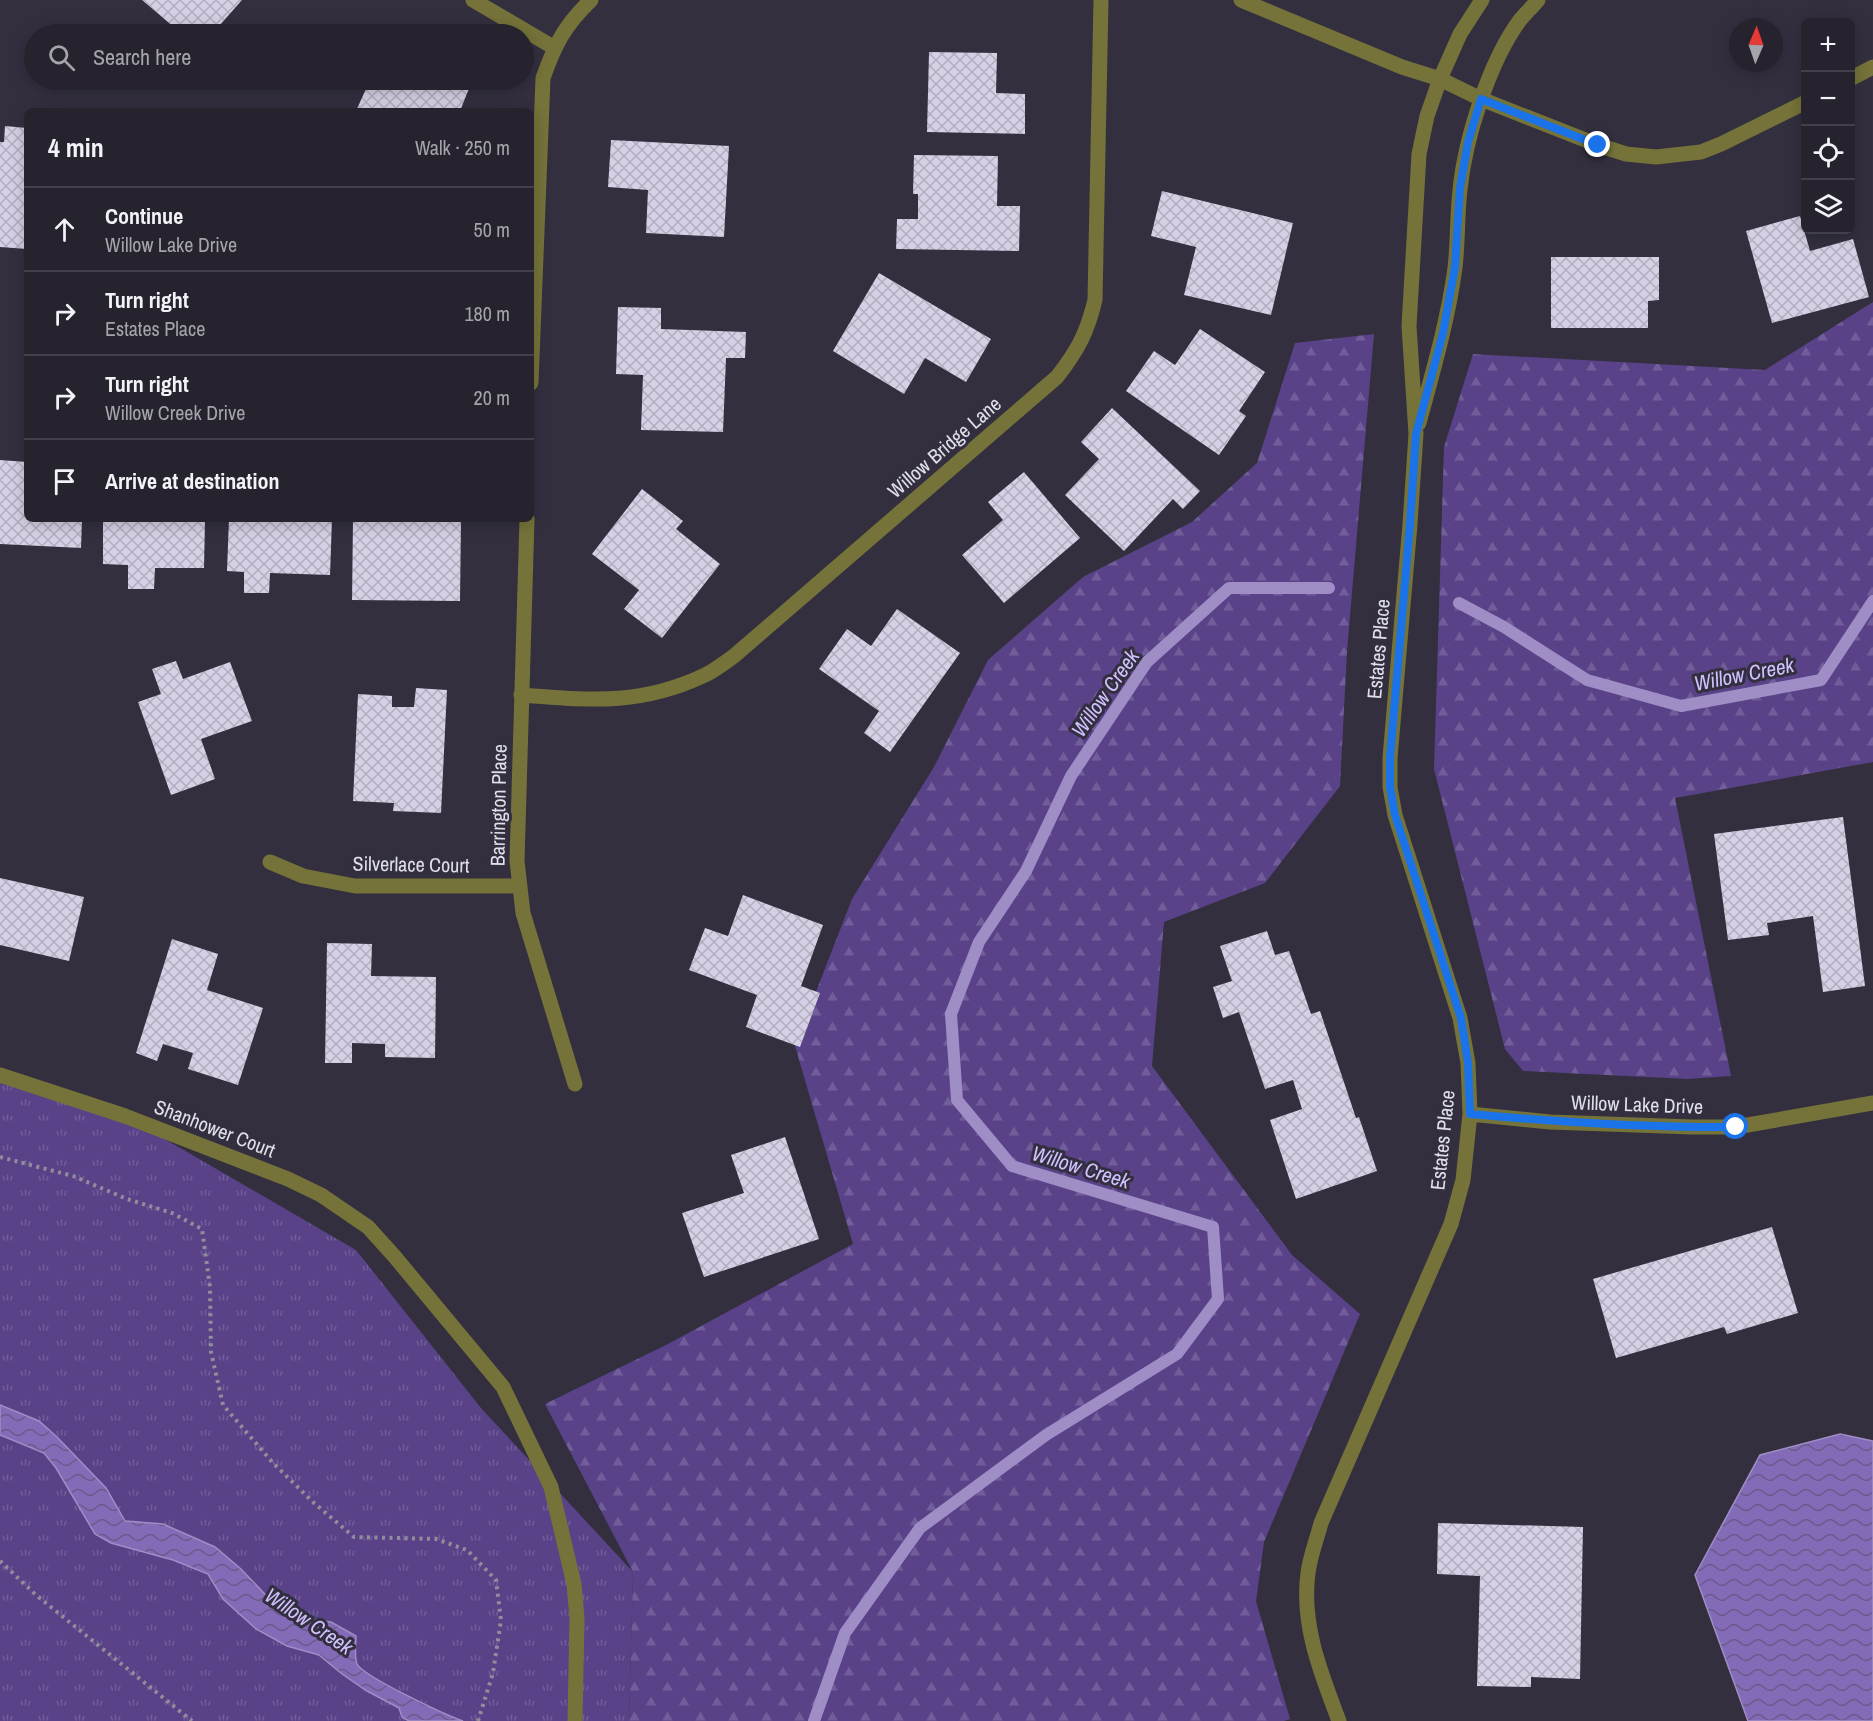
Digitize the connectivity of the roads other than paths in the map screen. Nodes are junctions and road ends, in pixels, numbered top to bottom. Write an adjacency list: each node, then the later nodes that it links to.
1 (473, 0): 7 (street)
2 (591, 0): 9 (street)
3 (1101, 0): 18 (street, Willow Bridge Lane)
4 (1241, 0): 12 (street)
5 (1482, 0): 12 (street, Estates Place)
6 (1538, 0): 13 (street, Estates Place)
7 (514, 24)
8 (534, 35): 9 (street)
9 (554, 47): 15 (street)
10 (1873, 68): 11 (street)
11 (1855, 77)
12 (1440, 79): 13 (street); 16 (street, Estates Place)
13 (1481, 99): 14 (street); 16 (street, Estates Place)
14 (1801, 104)
15 (534, 307)
16 (1416, 434): 24 (street, Estates Place)
17 (527, 522): 18 (street, Barrington Place)
18 (521, 695): 20 (street, Barrington Place)
19 (270, 862): 20 (street, Silverlace Court)
20 (518, 886): 22 (street, Barrington Place)
21 (0, 1075): 25 (street, Shanhower Court)
22 (575, 1084)
23 (1873, 1103): 24 (street, Willow Lake Drive)
24 (1470, 1114): 26 (street, Estates Place)
25 (575, 1721)
26 (1339, 1721)

